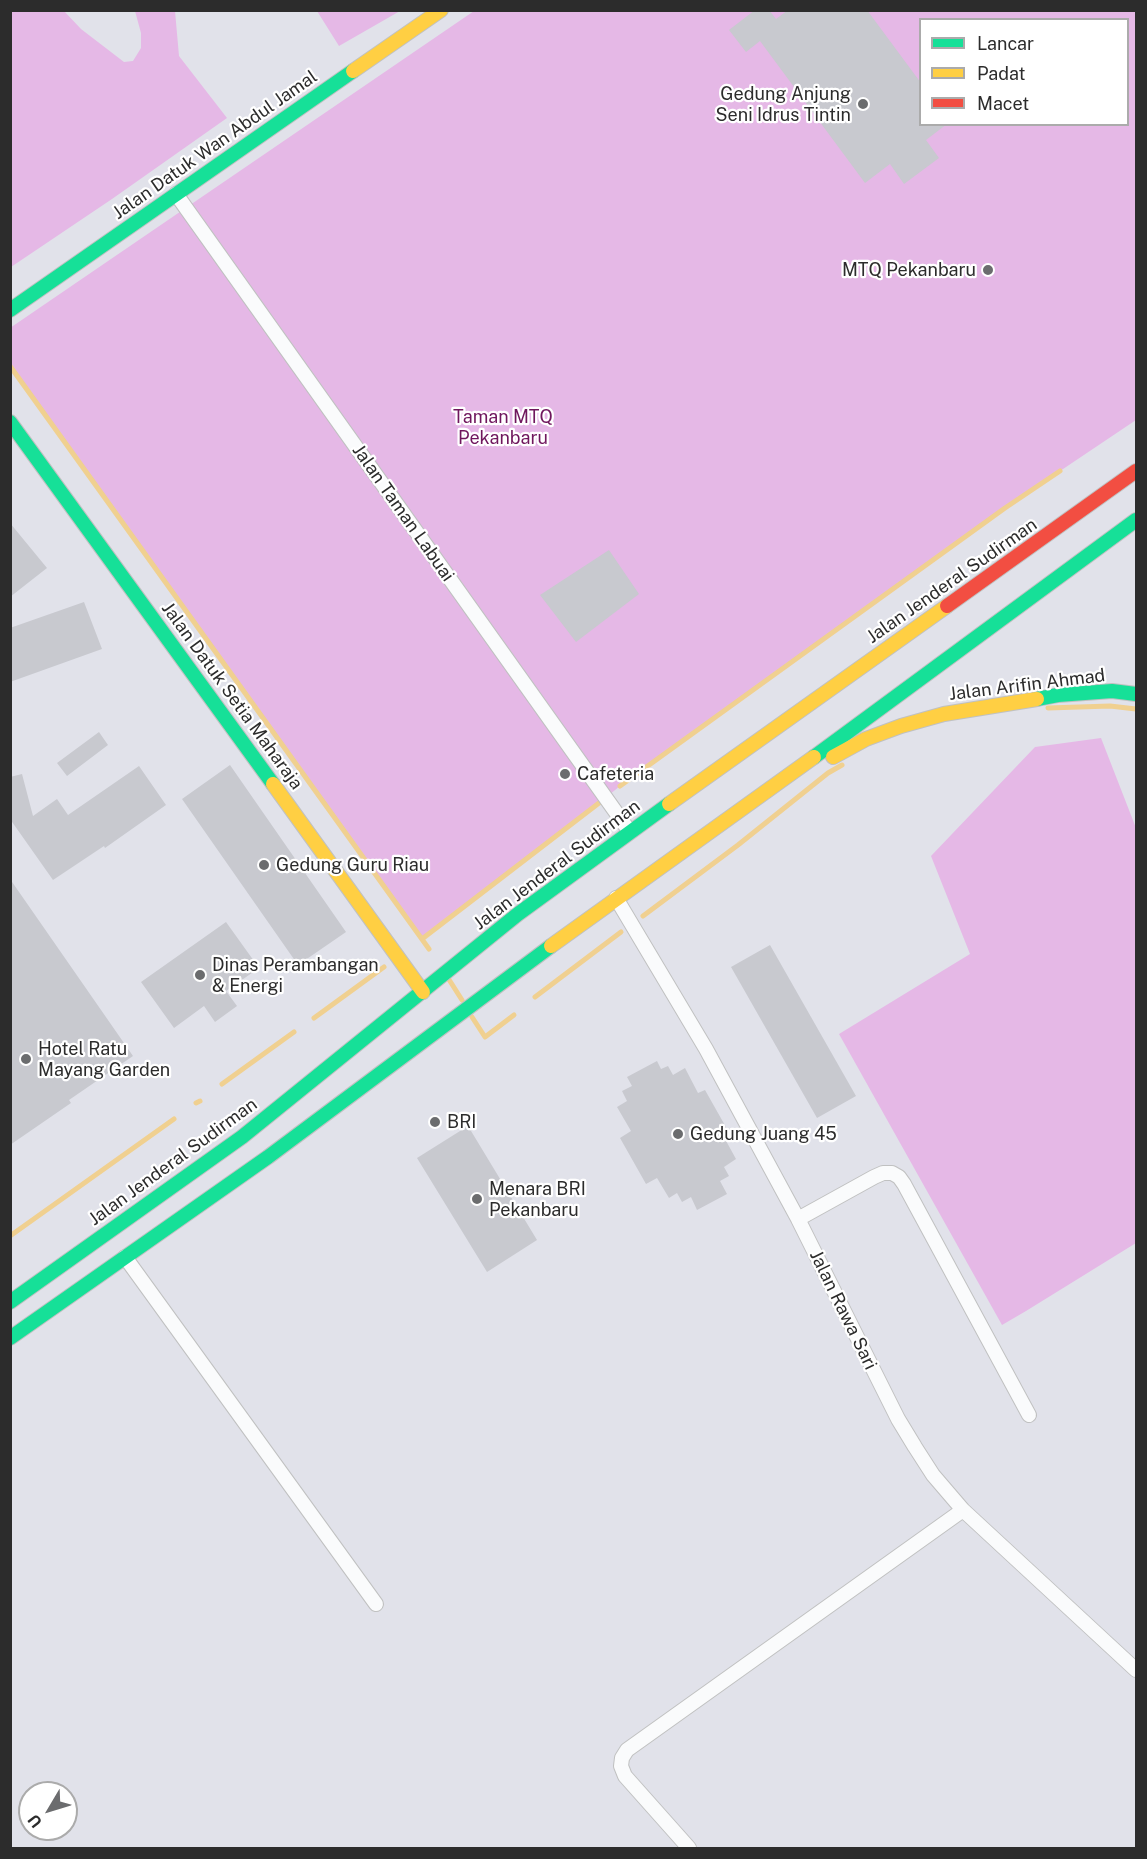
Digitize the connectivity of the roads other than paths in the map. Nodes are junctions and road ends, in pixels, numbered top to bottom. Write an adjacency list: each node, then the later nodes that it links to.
1 (441, 10): 2 (main road, Jalan Datuk Wan Abdul Jamal)
2 (176, 194): 3 (main road, Jalan Datuk Wan Abdul Jamal); 9 (street, Jalan Taman Labuai)
3 (10, 310)
4 (10, 422): 11 (main road, Jalan Datuk Setia Maharaja)
5 (1137, 471): 9 (main road, Jalan Jenderal Sudirman)
6 (1130, 521): 8 (main road)
7 (1137, 694): 8 (main road, Jalan Arifin Ahmad)
8 (760, 794): 10 (main road)
9 (630, 832): 11 (main road, Jalan Jenderal Sudirman)
10 (616, 898): 12 (street, Jalan Rawa Sari); 13 (main road)
11 (423, 992): 14 (main road, Jalan Jenderal Sudirman)
12 (798, 1219): 16 (street); 17 (street, Jalan Rawa Sari)
13 (125, 1257): 15 (main road); 18 (street)
14 (10, 1302)
15 (10, 1338)
16 (1029, 1415)
17 (963, 1510): 19 (street, Jalan Rawa Sari); 20 (street)
18 (376, 1604)
19 (1137, 1670)
20 (689, 1848)

